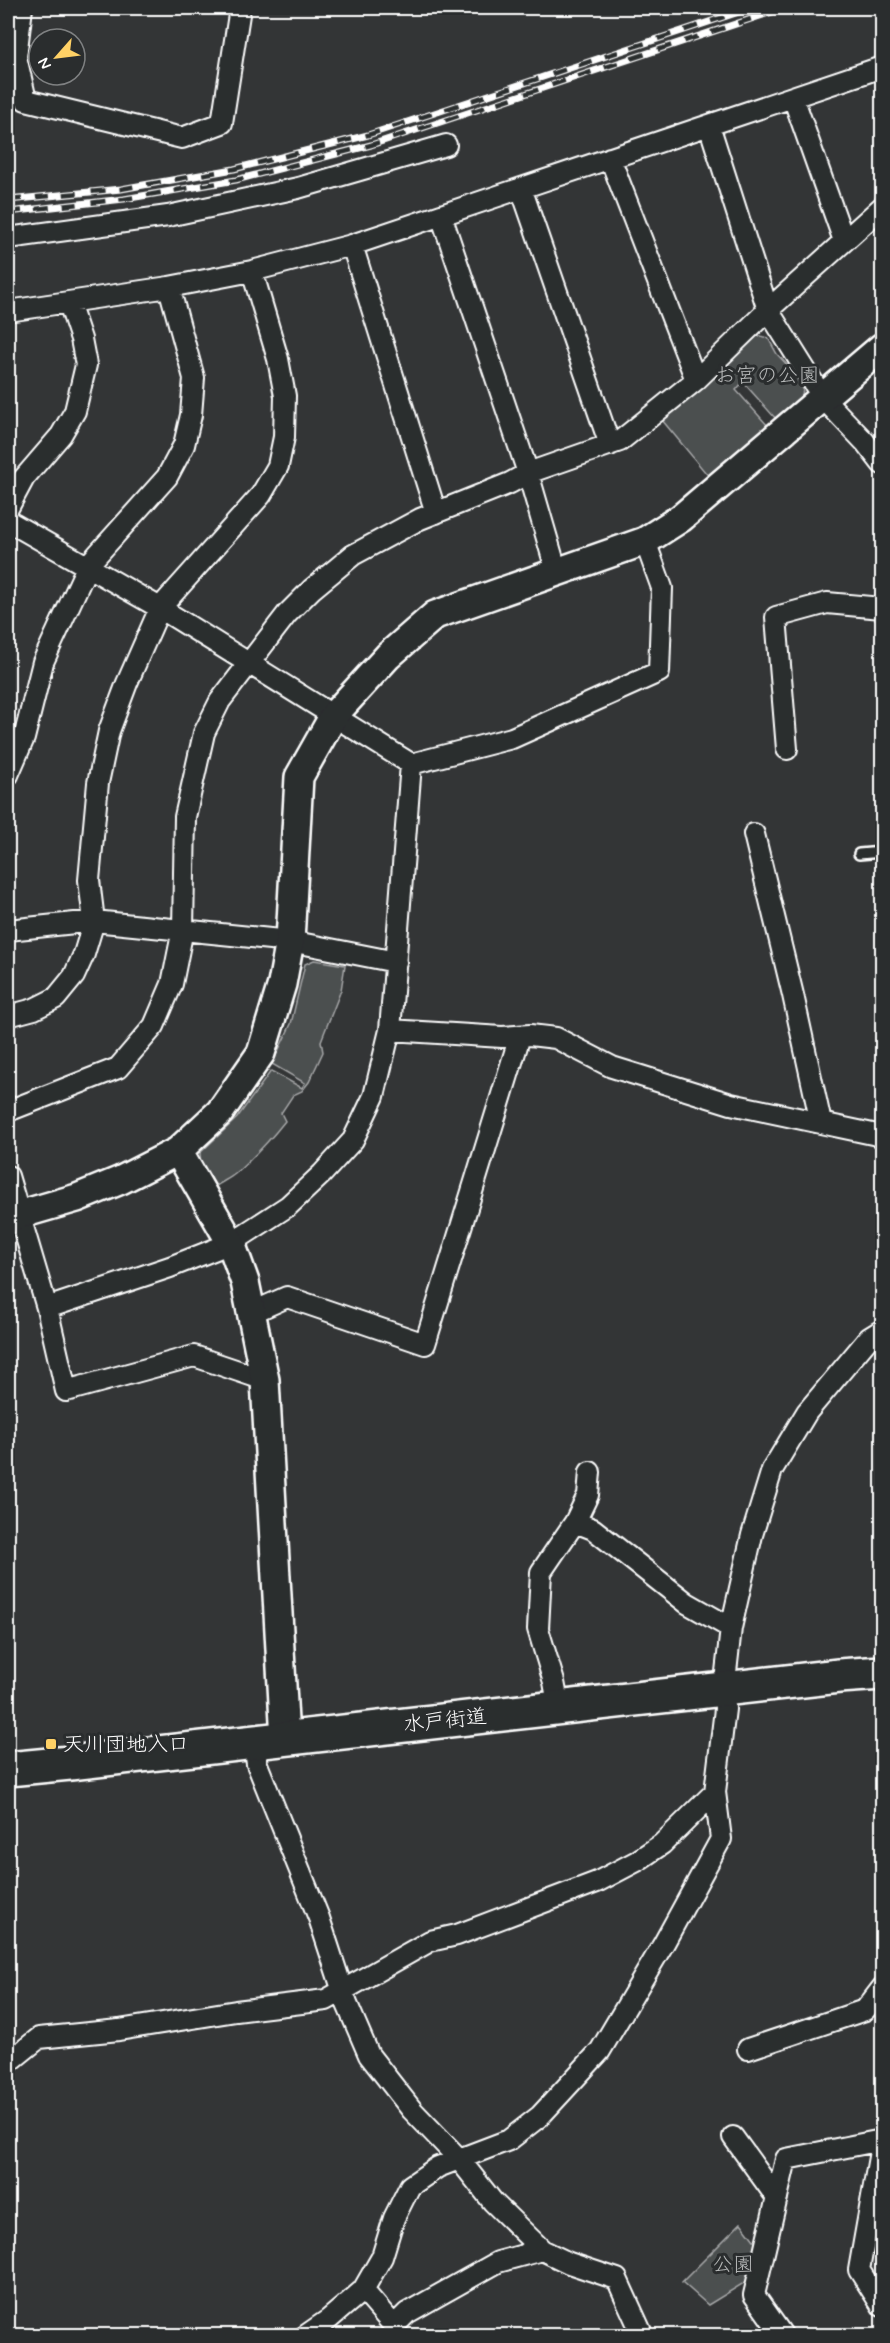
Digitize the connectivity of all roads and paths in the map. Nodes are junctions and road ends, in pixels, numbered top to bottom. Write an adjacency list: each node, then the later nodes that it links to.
1 (22, 8): 3 (street)
2 (240, 8): 3 (street)
3 (12, 42)
4 (882, 67): 5 (street)
5 (794, 97): 6 (street); 13 (street)
6 (708, 125): 8 (street); 18 (street)
7 (446, 145): 12 (street)
8 (610, 158): 9 (street); 21 (street)
9 (521, 188): 11 (street); 23 (street)
10 (882, 207): 13 (street)
11 (441, 215): 14 (street); 25 (street)
12 (8, 238)
13 (844, 241): 18 (street)
14 (352, 245): 15 (street); 27 (street)
15 (252, 271): 16 (street); 32 (street)
16 (169, 287): 17 (street); 30 (street)
17 (69, 303): 19 (street); 26 (street)
18 (768, 310): 21 (street); 22 (street)
19 (8, 311)
20 (882, 347): 22 (street)
21 (696, 381): 23 (street)
22 (823, 398): 24 (street); 29 (street)
23 (610, 445): 25 (street)
24 (882, 464)
25 (528, 474): 27 (street); 31 (street)
26 (8, 508)
27 (436, 513): 34 (street)
28 (8, 521): 30 (street)
29 (645, 541): 31 (street); 37 (street)
30 (88, 566): 32 (street); 38 (street)
31 (557, 573): 35 (street)
32 (160, 608): 34 (street); 42 (street)
33 (882, 608): 36 (street)
34 (251, 664): 35 (street); 43 (street)
35 (333, 715): 37 (street); 45 (street)
36 (787, 749)
37 (411, 764): 46 (street)
38 (8, 775)
39 (754, 834): 51 (street)
40 (882, 852): 41 (lane)
41 (859, 854)
42 (94, 921): 43 (street); 44 (street); 47 (street)
43 (183, 929): 45 (street); 50 (street)
44 (8, 930)
45 (290, 941): 46 (street); 53 (street)
46 (396, 962): 48 (street)
47 (8, 1016)
48 (390, 1030): 49 (street); 56 (street)
49 (520, 1036): 51 (street); 58 (street)
50 (8, 1111)
51 (821, 1123): 52 (street)
52 (882, 1136)
53 (178, 1151): 55 (street); 56 (street)
54 (8, 1176): 55 (street)
55 (14, 1217): 57 (street)
56 (231, 1243): 57 (street); 58 (street)
57 (47, 1308): 60 (street)
58 (251, 1313): 60 (street)
59 (882, 1330): 63 (street)
60 (265, 1380): 67 (street)
61 (590, 1472): 62 (street)
62 (575, 1521): 63 (street); 66 (street)
63 (731, 1628): 65 (street)
64 (882, 1673): 65 (highway, 水戸街道)
65 (724, 1690): 66 (highway, 水戸街道); 69 (street)
66 (559, 1708): 67 (highway, 水戸街道)
67 (269, 1741): 68 (highway, 水戸街道); 71 (street)
68 (8, 1769)
69 (715, 1792): 71 (street); 75 (street)
70 (882, 1988): 72 (street)
71 (343, 1992): 73 (street); 75 (street)
72 (748, 2049)
73 (8, 2063)
74 (733, 2137): 76 (street)
75 (459, 2158): 77 (street); 78 (street)
76 (777, 2198): 79 (street); 82 (street)
77 (542, 2250): 78 (street); 81 (street)
78 (363, 2290): 80 (street)
79 (882, 2306)
80 (305, 2336)
81 (643, 2336)
82 (783, 2336)

